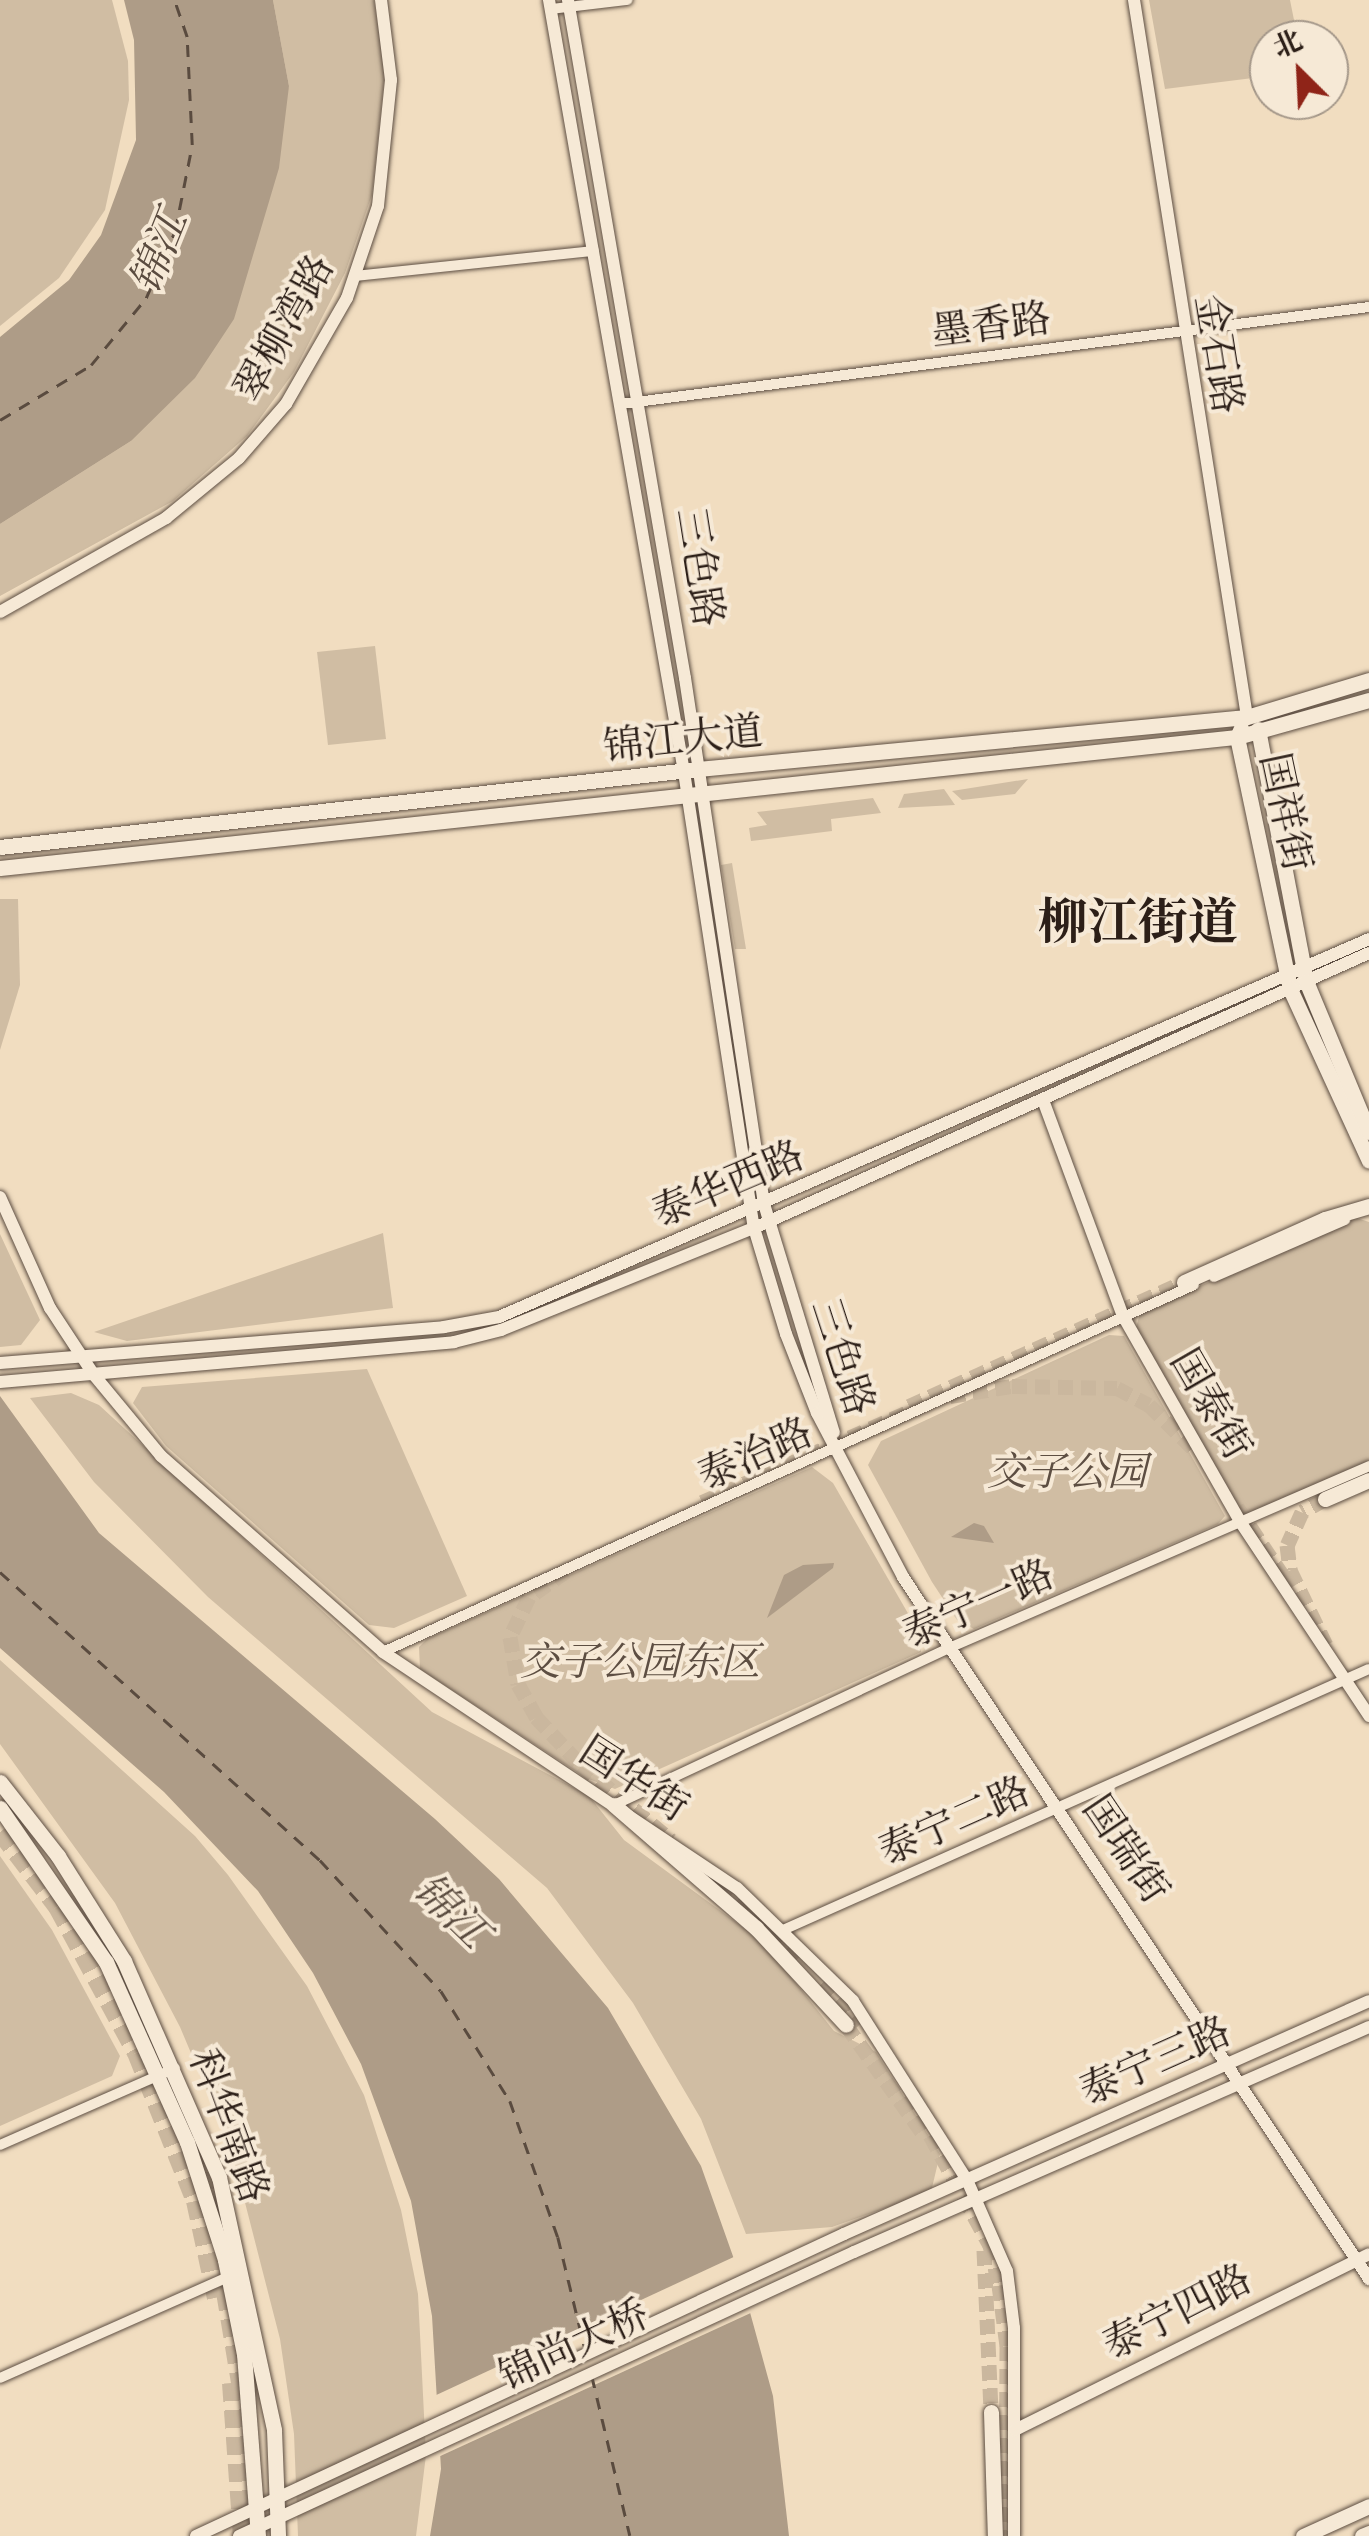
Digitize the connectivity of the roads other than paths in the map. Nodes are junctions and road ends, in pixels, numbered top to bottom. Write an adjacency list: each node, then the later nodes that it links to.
1 (380, 0): 7 (street, 翠柳湾路)
2 (628, 0): 5 (street)
3 (1134, 0): 9 (street, 金石路)
4 (550, 4): 5 (street); 6 (street, 三色路)
5 (568, 4): 10 (street, 三色路)
6 (594, 251): 7 (street); 11 (street, 三色路)
7 (355, 276): 12 (street, 翠柳湾路)
8 (1369, 307): 9 (street, 墨香路)
9 (1182, 331): 10 (street, 墨香路); 15 (street, 金石路)
10 (640, 401): 11 (street, 墨香路); 18 (street, 三色路)
11 (621, 404): 18 (street, 三色路)
12 (0, 612)
13 (1369, 680): 15 (main road, 锦江大道)
14 (1369, 700): 16 (main road, 锦江大道)
15 (1247, 717): 16 (main road, 国祥街); 17 (main road, 国祥街); 18 (main road, 锦江大道)
16 (1262, 733): 17 (main road, 锦江大道); 24 (main road, 国祥街)
17 (1237, 737): 19 (main road, 锦江大道); 24 (main road, 国祥街)
18 (691, 770): 19 (street, 三色路); 20 (main road, 锦江大道)
19 (694, 793): 21 (main road, 锦江大道); 29 (street, 三色路)
20 (0, 847)
21 (0, 868)
22 (1369, 939): 24 (street, 泰华西路)
23 (1369, 953): 24 (street, 泰华西路)
24 (1296, 979): 25 (street, 泰华西路); 26 (main road, 国祥街); 27 (main road, 国祥街); 29 (street, 泰华西路)
25 (1043, 1100): 31 (street, 泰华西路); 33 (street, 国泰街)
26 (1369, 1132)
27 (1369, 1161)
28 (0, 1197): 34 (street, 国华街)
29 (757, 1207): 31 (street, 三色路); 34 (street, 泰华西路)
30 (1369, 1208): 32 (main road); 33 (street, 泰治路)
31 (760, 1225): 36 (street, 泰华西路); 38 (street, 三色路)
32 (1184, 1282)
33 (1123, 1316): 38 (street, 泰治路); 42 (street, 国泰街)
34 (79, 1354): 35 (street, 泰华西路); 36 (street, 国华街)
35 (0, 1364)
36 (94, 1376): 37 (street, 泰华西路); 44 (street, 国华街)
37 (0, 1382)
38 (839, 1450): 43 (street, 国瑞街); 44 (street, 泰治路)
39 (1369, 1466): 42 (street, 泰宁一路)
40 (1369, 1480): 41 (main road)
41 (1325, 1499)
42 (1242, 1523): 43 (street, 泰宁一路); 46 (street, 国泰街)
43 (949, 1648): 49 (street, 泰宁一路); 51 (street, 国瑞街)
44 (383, 1652): 49 (street, 国华街)
45 (1369, 1669): 46 (street, 泰宁二路)
46 (1345, 1680): 47 (street, 国泰街); 51 (street, 泰宁二路)
47 (1369, 1716)
48 (0, 1782): 57 (main road, 科华南路)
49 (614, 1805): 52 (street, 国华街); 54 (main road)
50 (0, 1808): 57 (main road, 科华南路)
51 (1058, 1808): 52 (street, 泰宁二路); 56 (street, 国瑞街)
52 (783, 1930): 60 (street, 国华街)
53 (1369, 2001): 56 (street, 泰宁三路)
54 (846, 2026)
55 (1369, 2027): 58 (street, 泰宁三路)
56 (1230, 2062): 58 (street, 国瑞街); 60 (street, 泰宁三路)
57 (167, 2071): 59 (street); 65 (main road, 科华南路); 70 (main road, 科华南路)
58 (1244, 2082): 61 (street, 泰宁三路); 64 (street, 国瑞街)
59 (0, 2145)
60 (967, 2180): 61 (street, 国华街); 62 (street, 泰宁三路)
61 (979, 2201): 63 (street, 泰宁三路); 69 (street, 国华街)
62 (844, 2234): 70 (street, 锦尚大桥)
63 (854, 2252): 73 (street, 锦尚大桥)
64 (1363, 2257): 66 (street, 国瑞街); 69 (street, 泰宁四路)
65 (228, 2277): 67 (street); 72 (main road, 科华南路)
66 (1369, 2279)
67 (0, 2378)
68 (991, 2412): 79 (main road)
69 (1015, 2430): 80 (street, 国华街)
70 (276, 2498): 72 (street, 锦尚大桥); 73 (main road, 科华南路)
71 (1369, 2506): 81 (main road)
72 (256, 2507): 74 (main road, 科华南路); 76 (street, 锦尚大桥)
73 (278, 2518): 74 (street, 锦尚大桥); 78 (main road, 科华南路)
74 (257, 2532): 77 (street, 锦尚大桥)
75 (1369, 2533): 82 (main road)
76 (196, 2536)
77 (239, 2536)
78 (278, 2536)
79 (995, 2536)
80 (1014, 2536)
81 (1304, 2536)
82 (1362, 2536)

